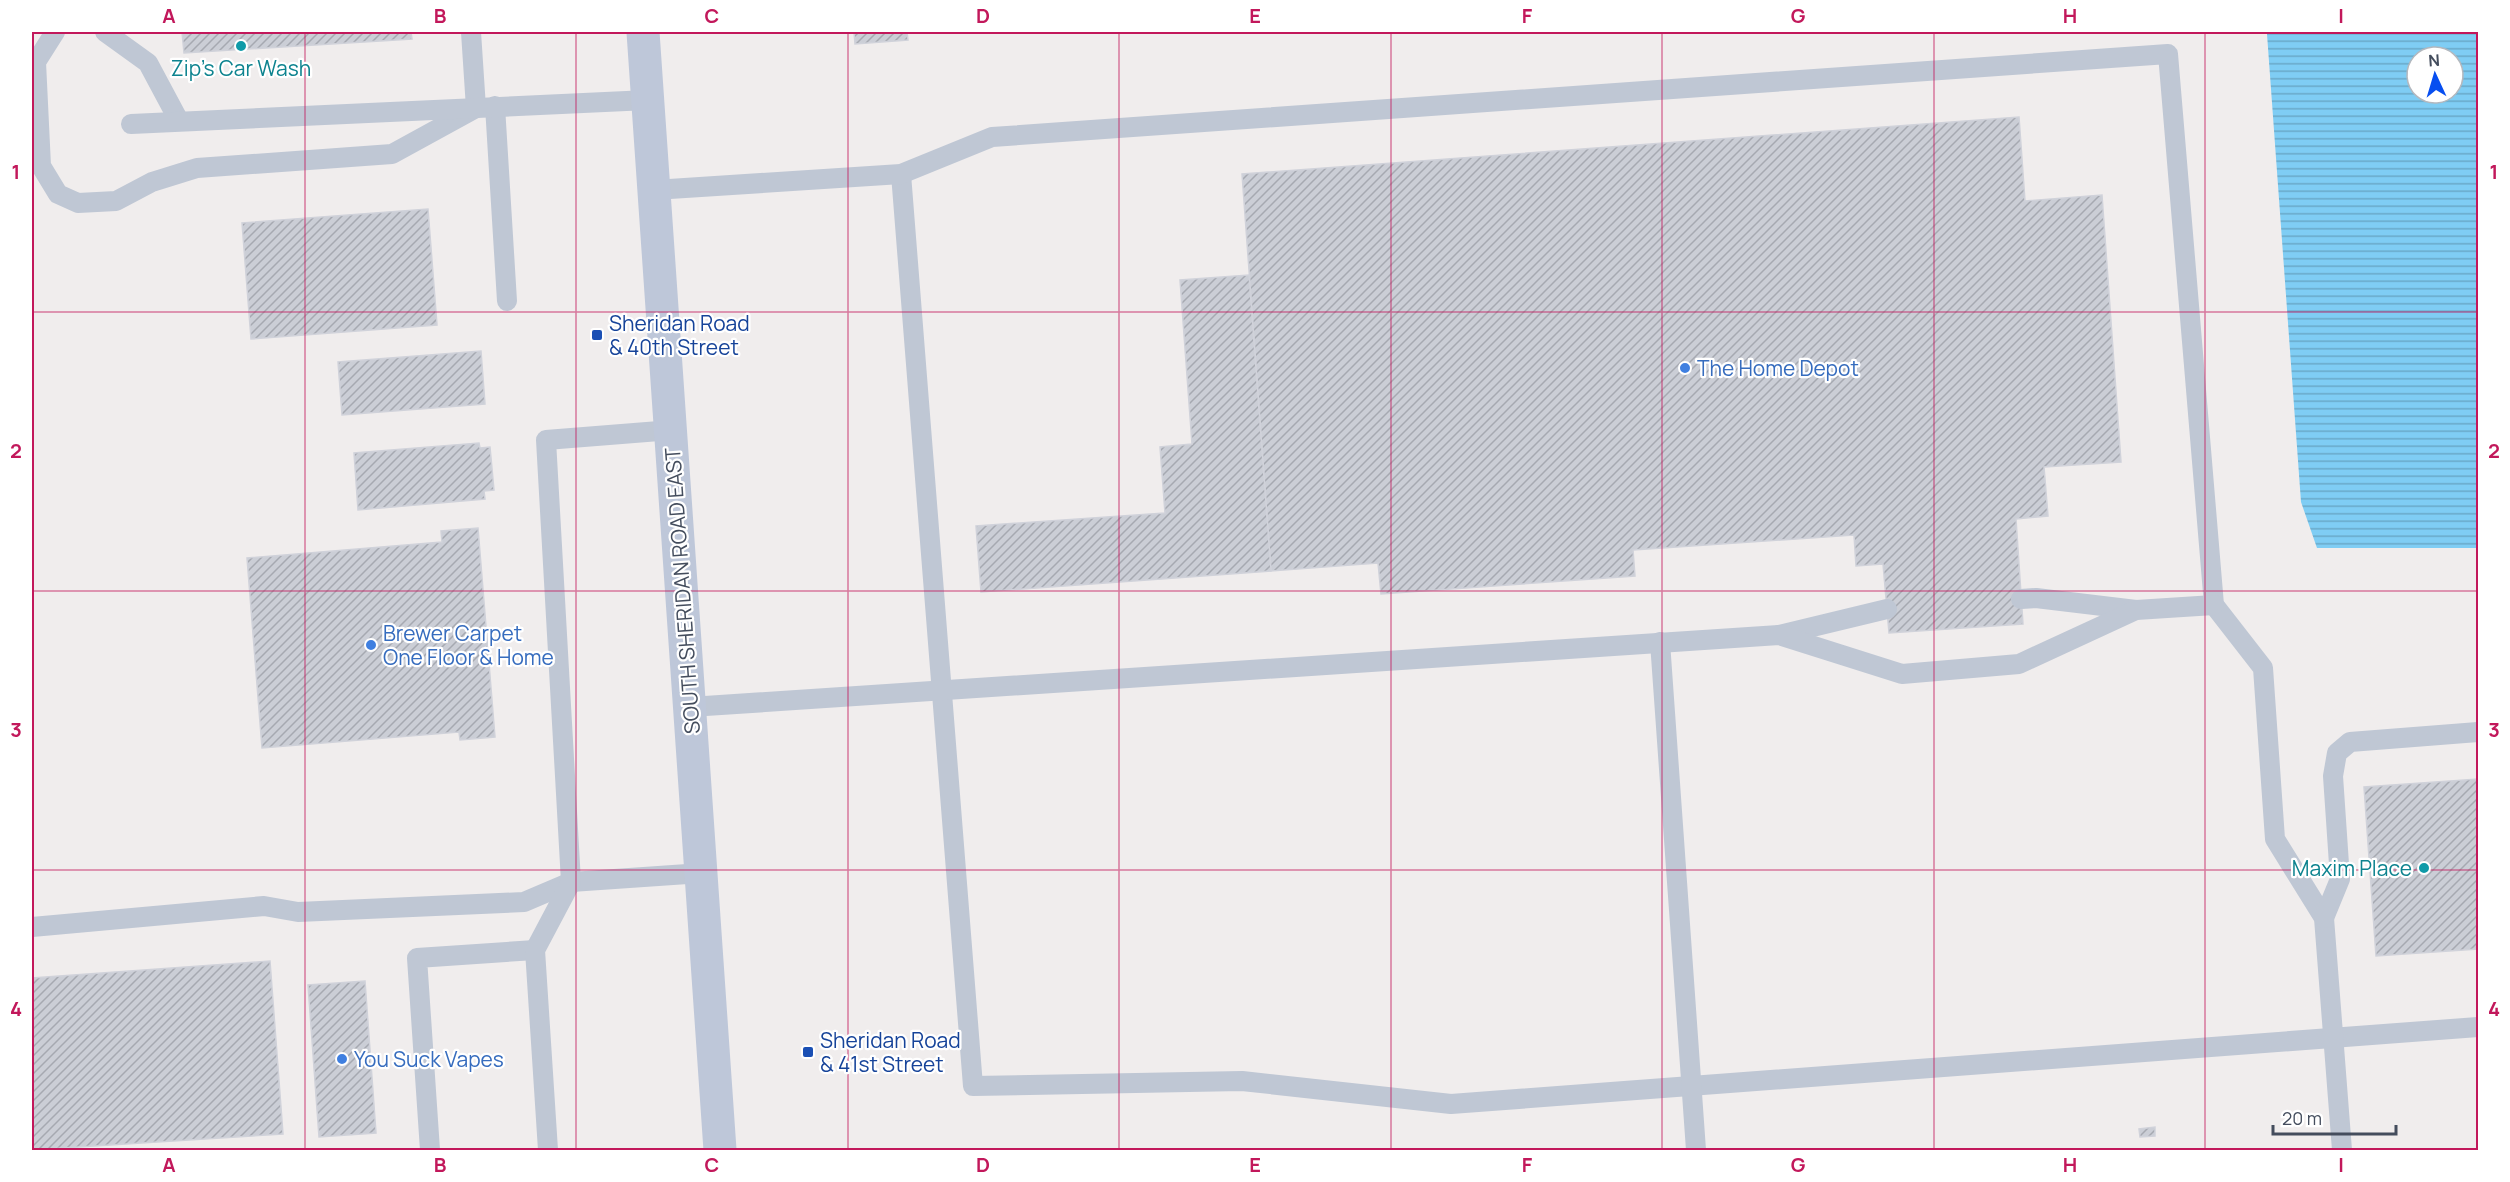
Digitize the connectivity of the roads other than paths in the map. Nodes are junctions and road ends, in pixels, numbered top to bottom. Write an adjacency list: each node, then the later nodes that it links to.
1 (55, 32): 6 (lane)
2 (105, 32): 7 (lane)
3 (471, 32): 6 (lane)
4 (643, 32): 5 (main road, SOUTH SHERIDAN ROAD EAST)
5 (648, 100): 6 (lane); 10 (main road, SOUTH SHERIDAN ROAD EAST)
6 (486, 107): 7 (lane); 11 (lane)
7 (179, 121): 8 (lane)
8 (130, 124)
9 (901, 174): 10 (lane); 14 (lane); 19 (lane)
10 (654, 190): 12 (main road, SOUTH SHERIDAN ROAD EAST)
11 (507, 302)
12 (672, 430): 20 (main road, SOUTH SHERIDAN ROAD EAST); 23 (lane)
13 (2021, 599): 16 (lane)
14 (2214, 605): 16 (lane); 24 (lane)
15 (1887, 609): 17 (lane)
16 (2136, 610): 17 (lane)
17 (1779, 635): 18 (lane)
18 (1660, 642): 19 (lane); 29 (lane)
19 (941, 691): 20 (lane); 29 (lane)
20 (690, 707): 22 (main road, SOUTH SHERIDAN ROAD EAST)
21 (2478, 732): 24 (lane)
22 (702, 873): 23 (lane); 32 (main road, SOUTH SHERIDAN ROAD EAST)
23 (571, 882): 25 (lane); 26 (lane)
24 (2324, 918): 28 (lane)
25 (32, 927)
26 (535, 950): 30 (lane); 31 (lane)
27 (2478, 1027): 28 (lane)
28 (2334, 1036): 29 (lane); 34 (lane)
29 (1691, 1086): 33 (lane)
30 (430, 1150)
31 (548, 1150)
32 (720, 1150)
33 (1695, 1150)
34 (2342, 1150)

